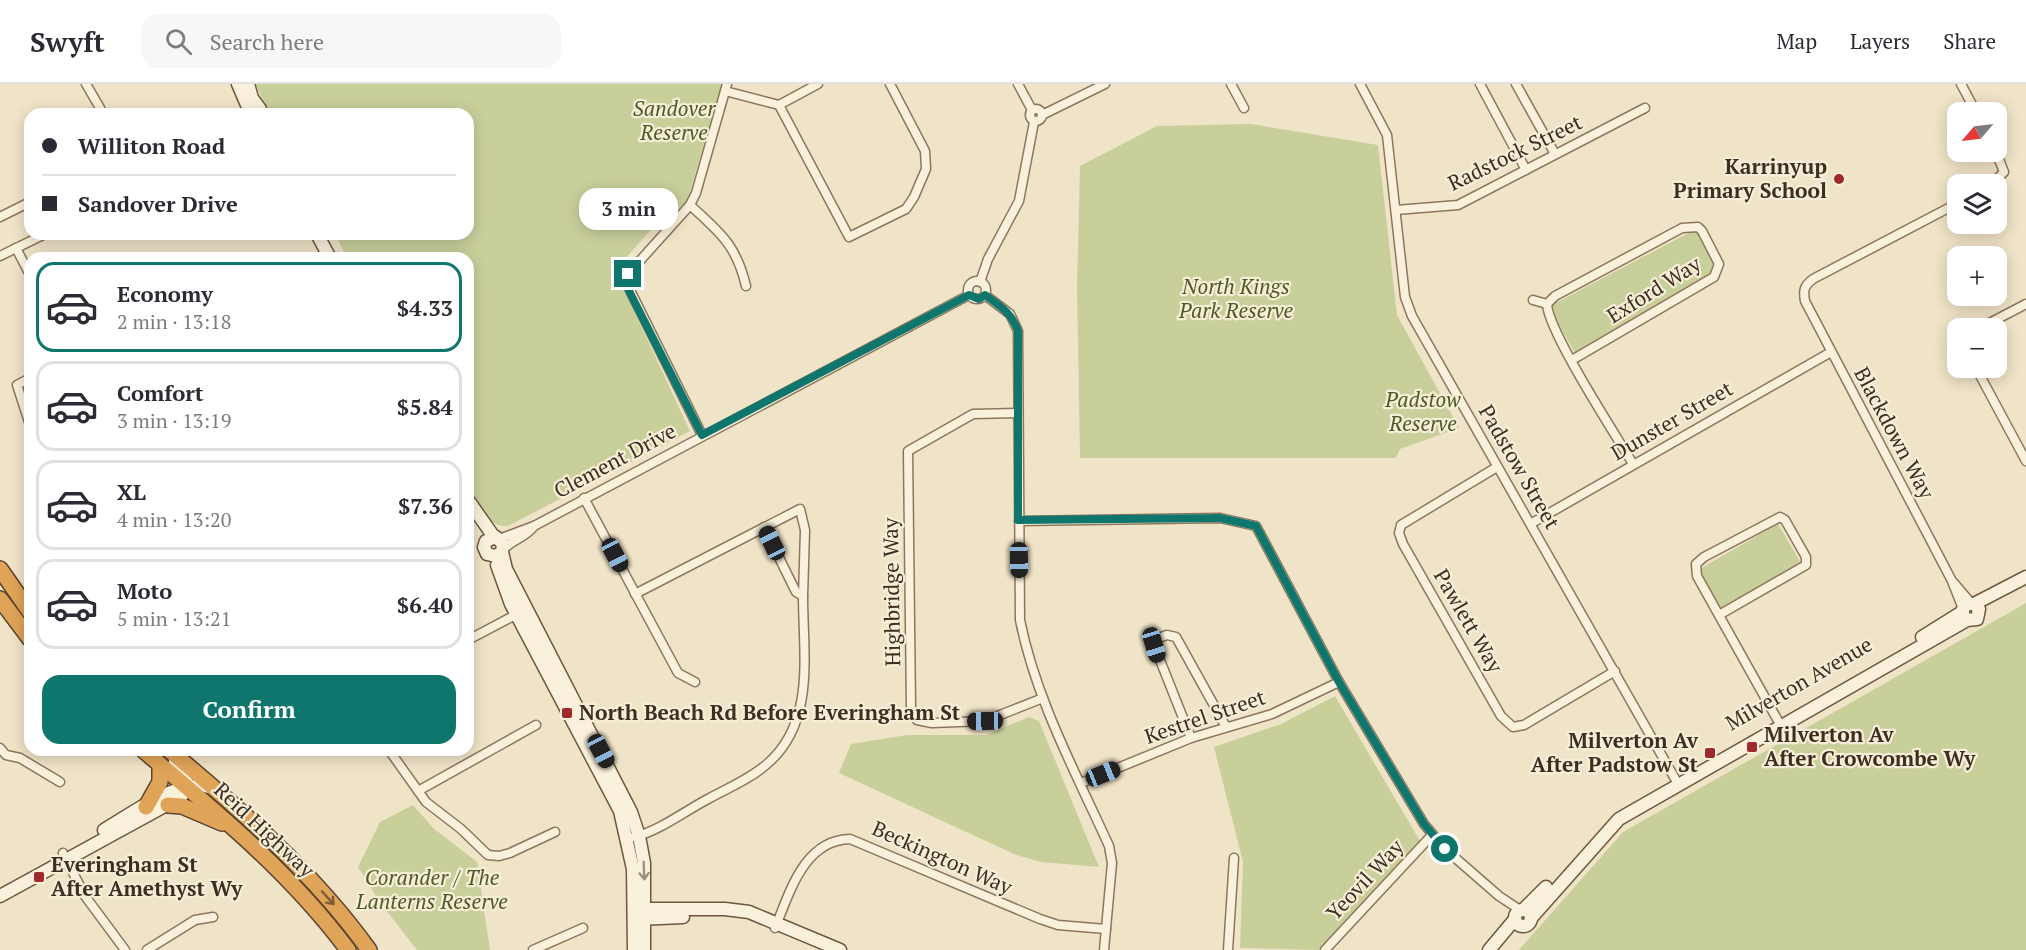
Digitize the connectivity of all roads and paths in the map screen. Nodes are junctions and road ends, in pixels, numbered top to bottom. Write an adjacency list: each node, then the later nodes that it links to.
1 (86, 84): 16 (street)
2 (238, 84): 17 (street)
3 (248, 84): 18 (street)
4 (818, 84): 15 (street)
5 (890, 84): 15 (street)
6 (1018, 84): 21 (street)
7 (1105, 84): 22 (street)
8 (1231, 84): 19 (street)
9 (1360, 84): 29 (street, Padstow Street)
10 (1480, 84): 25 (street)
11 (1516, 84): 24 (street)
12 (1961, 84): 14 (street)
13 (726, 88): 15 (street); 27 (street)
14 (1971, 102)
15 (779, 105)
16 (100, 108)
17 (253, 108)
18 (255, 108)
19 (1244, 108)
20 (1646, 108): 24 (street, Radstock Street)
21 (1032, 110): 22 (street); 23 (street)
22 (1042, 115): 23 (street)
23 (1034, 122): 35 (street, Clement Drive)
24 (1555, 154): 25 (street, Radstock Street)
25 (1526, 170): 29 (street, Radstock Street)
26 (24, 205): 30 (street)
27 (690, 205): 36 (street); 49 (street)
28 (1947, 209): 43 (street, Blackdown Way)
29 (1396, 210): 52 (street, Padstow Street)
30 (0, 217)
31 (33, 240): 32 (street)
32 (16, 248): 33 (street); 34 (street)
33 (0, 256)
34 (24, 263)
35 (981, 282): 37 (street, Clement Drive); 38 (street)
36 (746, 286)
37 (969, 295): 38 (street, Clement Drive); 49 (street, Clement Drive)
38 (985, 295): 48 (street)
39 (1533, 300): 40 (street)
40 (1547, 304): 44 (street); 44 (street, Exford Way)
41 (2026, 304): 42 (street)
42 (1999, 318)
43 (1831, 352): 51 (street, Dunster Street); 67 (street, Blackdown Way)
44 (1572, 360): 51 (street)
45 (1981, 378): 50 (street)
46 (24, 381): 47 (street)
47 (24, 407)
48 (1018, 413): 55 (street); 75 (street, Highbridge Way)
49 (702, 435): 53 (street, Clement Drive)
50 (2026, 461)
51 (1633, 464): 57 (street, Dunster Street)
52 (1497, 467): 57 (street, Padstow Street); 72 (street, Pawlett Way)
53 (584, 498): 59 (street, Clement Drive); 63 (street)
54 (474, 510): 59 (street)
55 (1018, 520): 74 (street); 75 (street)
56 (474, 522): 59 (street)
57 (1532, 523): 72 (street, Padstow Street)
58 (764, 527): 63 (street); 64 (street); 64 (street)
59 (495, 546): 68 (street)
60 (0, 569): 66 (highway)
61 (2026, 577): 67 (street, Milverton Avenue)
62 (2026, 584): 67 (street, Milverton Avenue)
63 (635, 594): 73 (street)
64 (803, 596): 96 (street)
65 (0, 599): 70 (highway)
66 (24, 603)
67 (1969, 610): 76 (street, Milverton Avenue)
68 (521, 611): 71 (street); 96 (street)
69 (1719, 615): 69 (street); 76 (street)
70 (24, 631)
71 (474, 637)
72 (1615, 671): 86 (street, Padstow Street)
73 (695, 682)
74 (1339, 682): 78 (street, Kestrel Street); 95 (street)
75 (1042, 698): 88 (street)
76 (1779, 722): 86 (street, Milverton Avenue)
77 (536, 725): 90 (street)
78 (1226, 727): 79 (street, Kestrel Street); 79 (street)
79 (1191, 738): 88 (street, Kestrel Street)
80 (2, 754): 87 (street)
81 (149, 756): 85 (highway, Reid Highway)
82 (172, 756): 91 (street)
83 (175, 756): 89 (highway, Reid Highway)
84 (393, 756): 90 (street)
85 (160, 765): 91 (highway, Reid Highway); 92 (highway)
86 (1677, 781): 102 (street, Milverton Avenue)
87 (60, 782)
88 (1081, 783): 106 (street)
89 (216, 789): 91 (street); 110 (highway, Reid Highway, one-way to 110)
90 (418, 791): 94 (street)
91 (181, 792): 92 (street); 93 (highway, Reid Highway); 93 (highway); 97 (street)
92 (146, 807): 97 (street)
93 (236, 828): 109 (highway, Reid Highway)
94 (555, 832)
95 (1432, 835): 102 (street); 118 (street, Yeovil Way)
96 (633, 837): 101 (street)
97 (64, 856): 99 (street); 100 (street); 107 (street)
98 (1234, 858): 117 (street)
99 (0, 886)
100 (0, 896)
101 (640, 914): 104 (street); 112 (street); 113 (street)
102 (1522, 916): 119 (street, Milverton Avenue); 120 (street, Milverton Avenue)
103 (213, 917): 108 (street)
104 (776, 925): 106 (street, Beckington Way); 114 (street); 115 (street)
105 (584, 928): 111 (street)
106 (1106, 929): 116 (street)
107 (125, 950)
108 (147, 950)
109 (348, 950)
110 (369, 950)
111 (533, 950)
112 (634, 950)
113 (644, 950)
114 (825, 950)
115 (840, 950)
116 (1104, 950)
117 (1228, 950)
118 (1325, 950)
119 (1489, 950)
120 (1499, 950)

